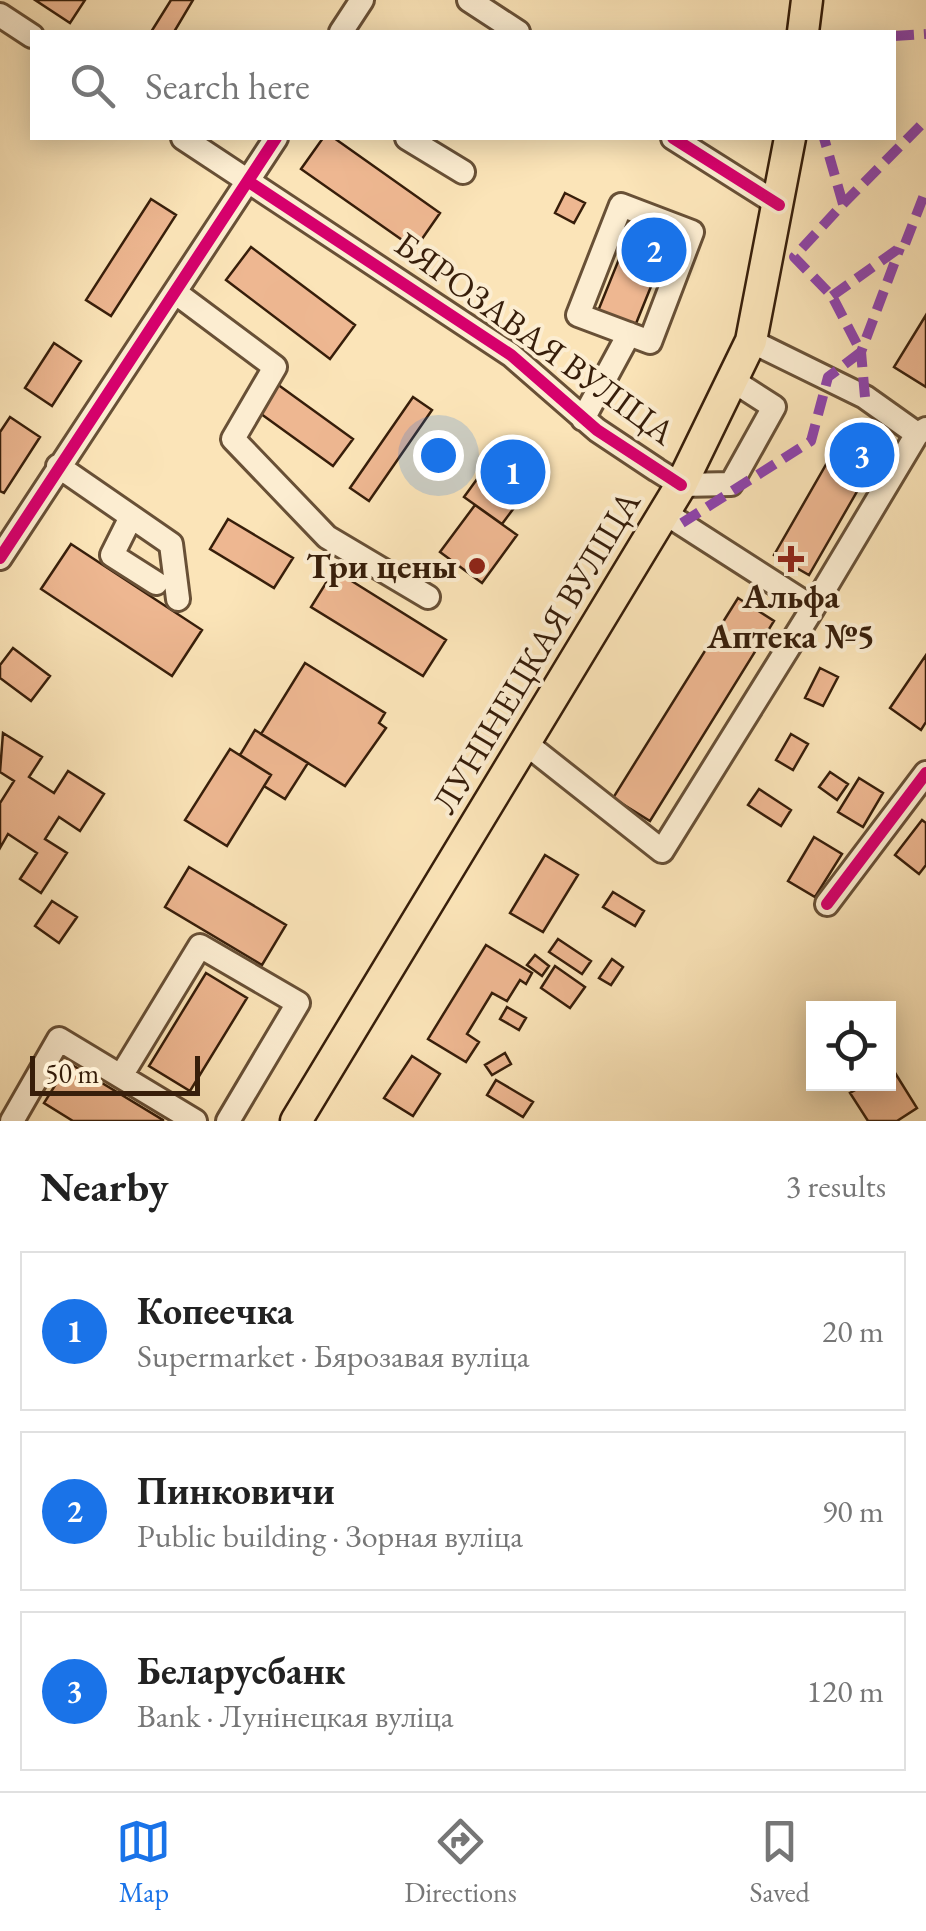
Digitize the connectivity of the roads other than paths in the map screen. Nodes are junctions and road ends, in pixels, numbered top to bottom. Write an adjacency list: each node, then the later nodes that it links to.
1 (362, 0): 5 (street)
2 (469, 0): 6 (street)
3 (806, 0): 7 (main road)
4 (0, 14): 8 (street)
5 (342, 30)
6 (515, 30)
7 (803, 30)
8 (30, 35)
9 (186, 140): 15 (street, БЯРОЗАВАЯ ВУЛІЦА)
10 (275, 140): 15 (street)
11 (410, 140): 14 (street)
12 (676, 140): 16 (street)
13 (790, 140): 16 (main road, ЛУНІНЕЦКАЯ ВУЛІЦА)
14 (463, 172)
15 (249, 182): 17 (street); 21 (street, БЯРОЗАВАЯ ВУЛІЦА)
16 (779, 205): 19 (main road, ЛУНІНЕЦКАЯ ВУЛІЦА)
17 (176, 293): 23 (street); 29 (street)
18 (629, 334): 18 (street); 21 (street)
19 (751, 341): 20 (main road, ЛУНІНЕЦКАЯ ВУЛІЦА); 22 (street)
20 (732, 380): 24 (main road, ЛУНІНЕЦКАЯ ВУЛІЦА); 24 (street)
21 (584, 419): 24 (street, БЯРОЗАВАЯ ВУЛІЦА)
22 (922, 431): 31 (street)
23 (58, 466): 26 (street); 27 (street)
24 (681, 484): 25 (main road, ЛУНІНЕЦКАЯ ВУЛІЦА)
25 (665, 513): 31 (street); 32 (main road, ЛУНІНЕЦКАЯ ВУЛІЦА)
26 (131, 517): 28 (street); 30 (street)
27 (0, 558)
28 (156, 583)
29 (428, 597)
30 (178, 598)
31 (813, 608): 32 (street)
32 (524, 742): 39 (main road, ЛУНІНЕЦКАЯ ВУЛІЦА)
33 (926, 773): 34 (street)
34 (826, 904)
35 (121, 1076): 36 (street); 37 (street); 38 (street)
36 (12, 1121)
37 (195, 1121)
38 (228, 1121)
39 (296, 1121)

